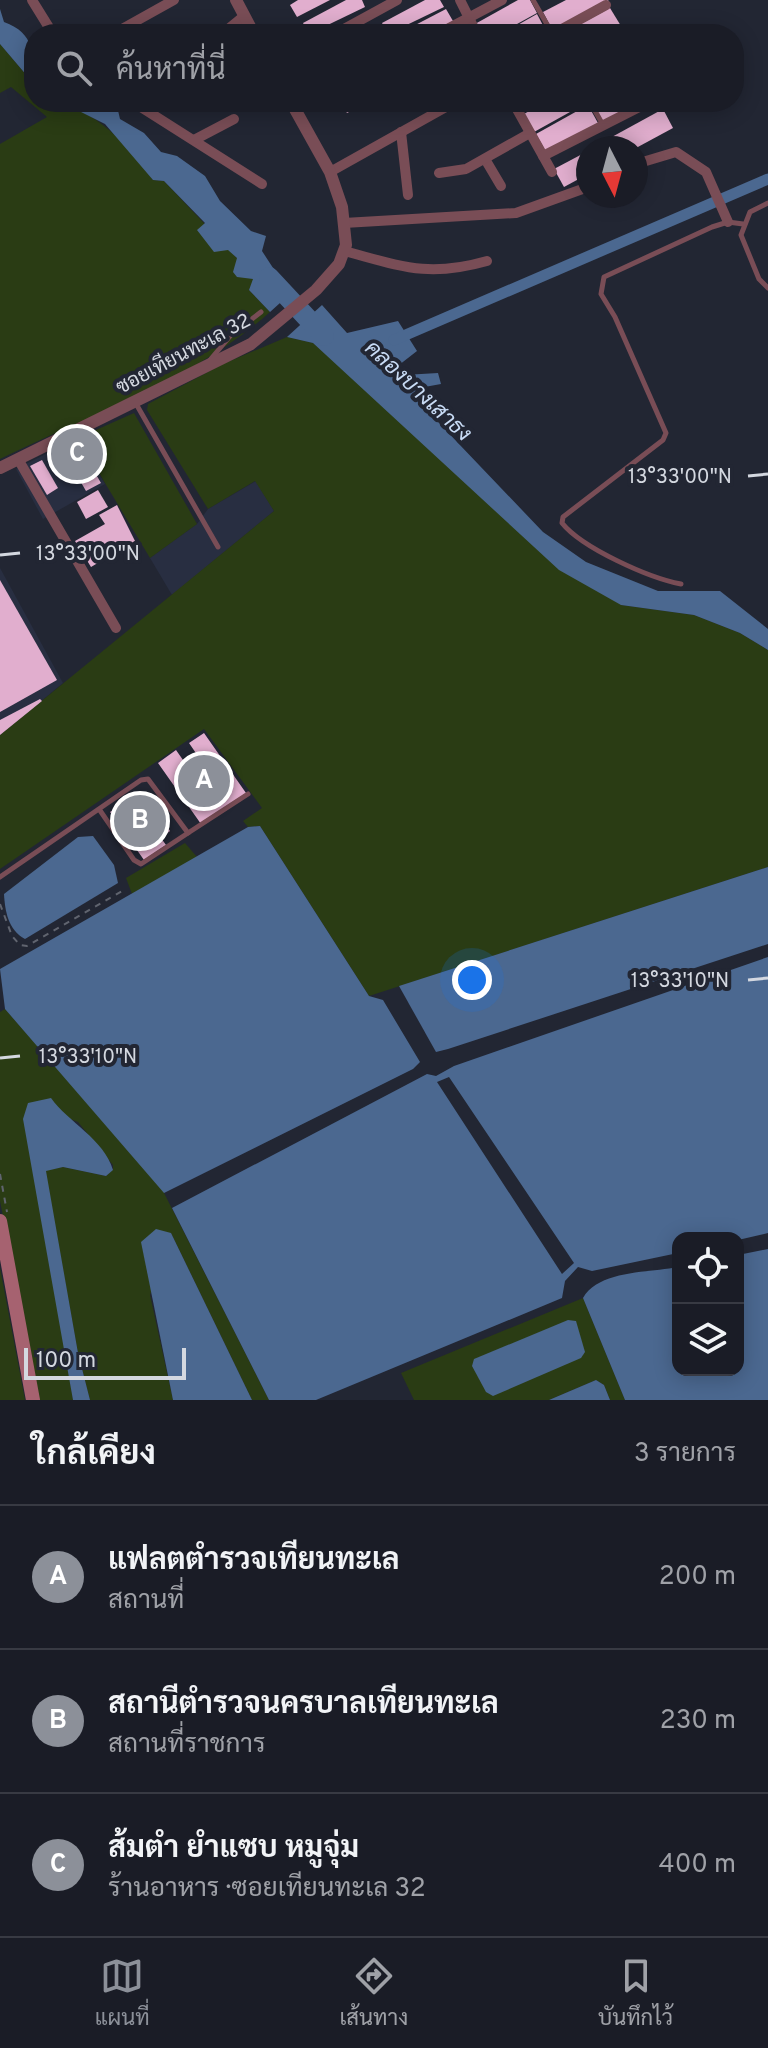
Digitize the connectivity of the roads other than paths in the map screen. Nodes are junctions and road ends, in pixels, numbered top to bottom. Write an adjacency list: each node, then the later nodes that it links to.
1 (32, 0): 11 (street)
2 (174, 0): 12 (street)
3 (236, 0): 9 (street)
4 (397, 0): 15 (street)
5 (460, 0): 10 (street)
6 (502, 0): 10 (street)
7 (533, 0): 18 (lane)
8 (606, 5): 19 (street)
9 (244, 16): 13 (street); 14 (street)
10 (469, 17): 16 (street); 17 (street)
11 (47, 24)
12 (131, 24)
13 (234, 24)
14 (248, 24)
15 (353, 24)
16 (456, 24)
17 (472, 24)
18 (547, 24)
19 (571, 24)
20 (149, 112): 30 (street)
21 (297, 112): 34 (street)
22 (437, 112): 28 (street)
23 (519, 112): 29 (street)
24 (595, 112): 27 (lane)
25 (630, 112): 27 (street)
26 (234, 119): 30 (street)
27 (603, 126): 31 (street)
28 (401, 132): 34 (street); 40 (street)
29 (530, 133): 31 (street); 32 (street)
30 (194, 140): 37 (street)
31 (543, 156): 35 (street)
32 (485, 159): 36 (street); 38 (street)
33 (648, 160): 42 (street)
34 (330, 172): 43 (street)
35 (552, 172)
36 (439, 173)
37 (262, 184)
38 (501, 186)
39 (576, 193): 43 (street)
40 (408, 195)
41 (768, 203): 44 (lane)
42 (728, 222): 44 (lane); 54 (lane)
43 (344, 223): 45 (street)
44 (743, 224): 47 (lane)
45 (344, 251): 46 (street); 49 (street, ซอยเทียนทะเล 32)
46 (487, 261)
47 (768, 288)
48 (261, 312): 49 (lane)
49 (207, 366): 50 (street, ซอยเทียนทะเล 32)
50 (135, 402): 51 (street, ซอยเทียนทะเล 32); 53 (lane)
51 (18, 459): 52 (street, ซอยเทียนทะเล 32); 55 (street)
52 (0, 468)
53 (218, 547)
54 (681, 584)
55 (116, 628)
56 (248, 794): 58 (lane)
57 (99, 809): 58 (lane); 58 (lane); 59 (lane)
58 (188, 833)
59 (0, 877)
60 (0, 1221): 61 (main road)
61 (33, 1400)

